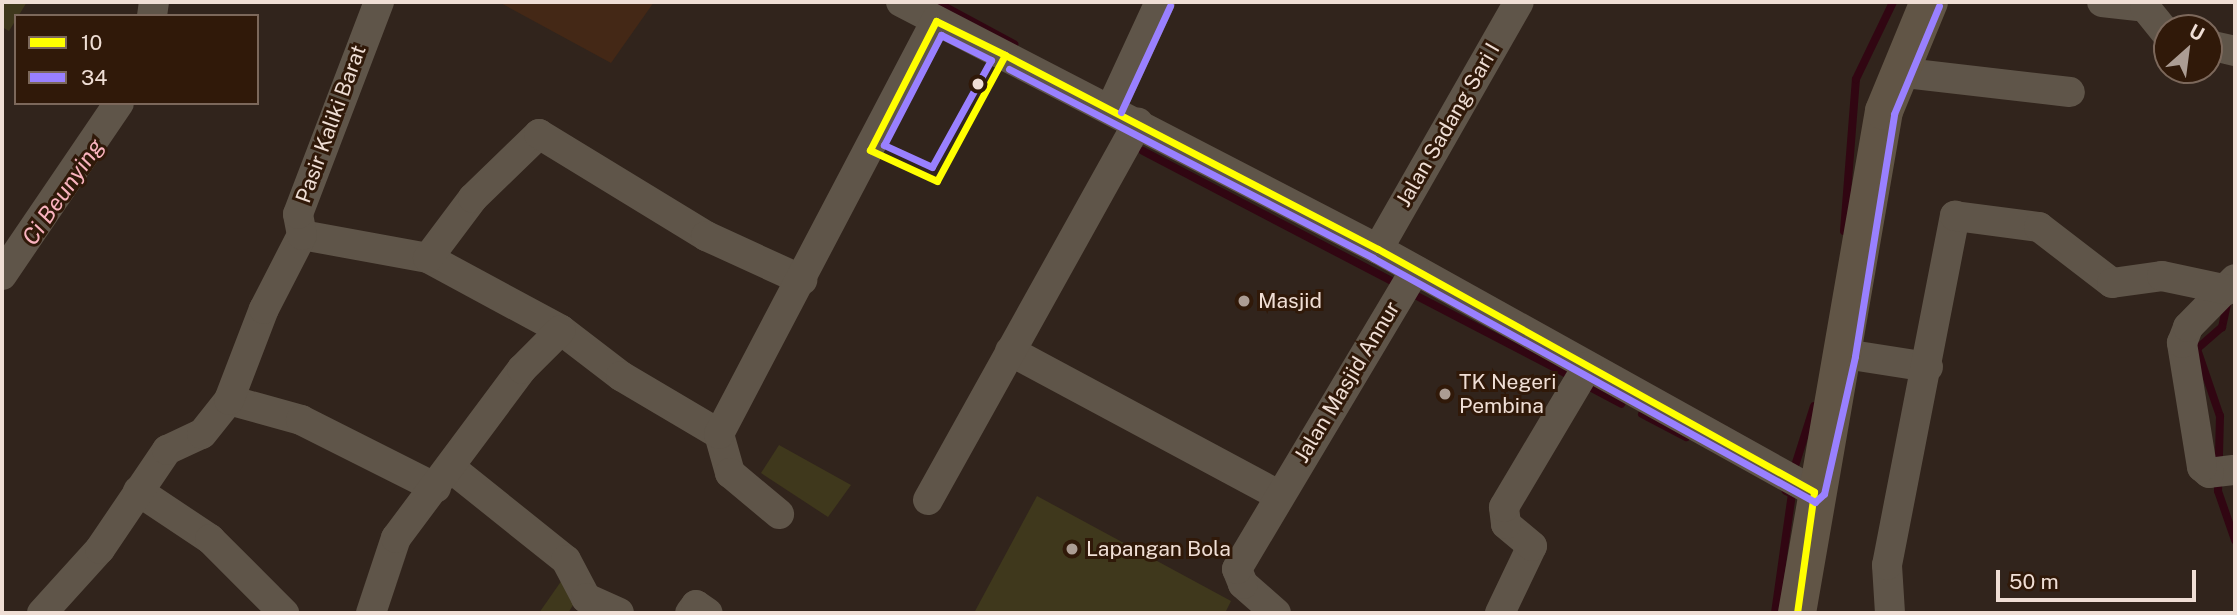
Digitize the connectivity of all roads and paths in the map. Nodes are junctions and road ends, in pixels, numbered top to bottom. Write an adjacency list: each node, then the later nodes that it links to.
1 (379, 2): 14 (street, Pasir Kaliki Barat)
2 (901, 2): 8 (street)
3 (1160, 2): 12 (street)
4 (1519, 2): 15 (street, Jalan Sadang Sari I)
5 (1929, 2): 9 (main road)
6 (2102, 2): 7 (street)
7 (2153, 17)
8 (936, 21): 12 (street); 19 (street)
9 (1897, 72): 10 (street); 23 (main road)
10 (2070, 92)
11 (118, 105): 18 (street)
12 (1111, 108): 13 (street)
13 (1138, 123): 15 (street); 22 (street)
14 (302, 235): 16 (street); 26 (street, Pasir Kaliki Barat)
15 (1378, 249): 17 (street)
16 (428, 258): 19 (street); 21 (street)
17 (1415, 270): 24 (street); 32 (street, Jalan Masjid Annur)
18 (2, 275)
19 (802, 280): 27 (street)
20 (2232, 284): 25 (street); 28 (street)
21 (561, 330): 27 (street); 29 (street)
22 (1010, 351): 32 (street); 33 (street)
23 (1845, 354): 25 (street); 31 (main road)
24 (1587, 367): 31 (street); 43 (street)
25 (1928, 367): 45 (street)
26 (229, 400): 29 (street); 30 (street, Pasir Kaliki Barat)
27 (719, 434): 34 (street)
28 (2234, 470)
29 (443, 478): 35 (street); 38 (street)
30 (138, 491): 36 (street, Pasir Kaliki Barat); 37 (street)
31 (1814, 492): 44 (main road)
32 (1278, 495): 42 (street, Jalan Masjid Annur)
33 (928, 500)
34 (779, 514)
35 (580, 606): 39 (street)
36 (42, 613)
37 (284, 613)
38 (371, 613)
39 (619, 613)
40 (691, 613): 41 (street)
41 (708, 613)
42 (1276, 613)
43 (1500, 613)
44 (1797, 613)
45 (1890, 613)

